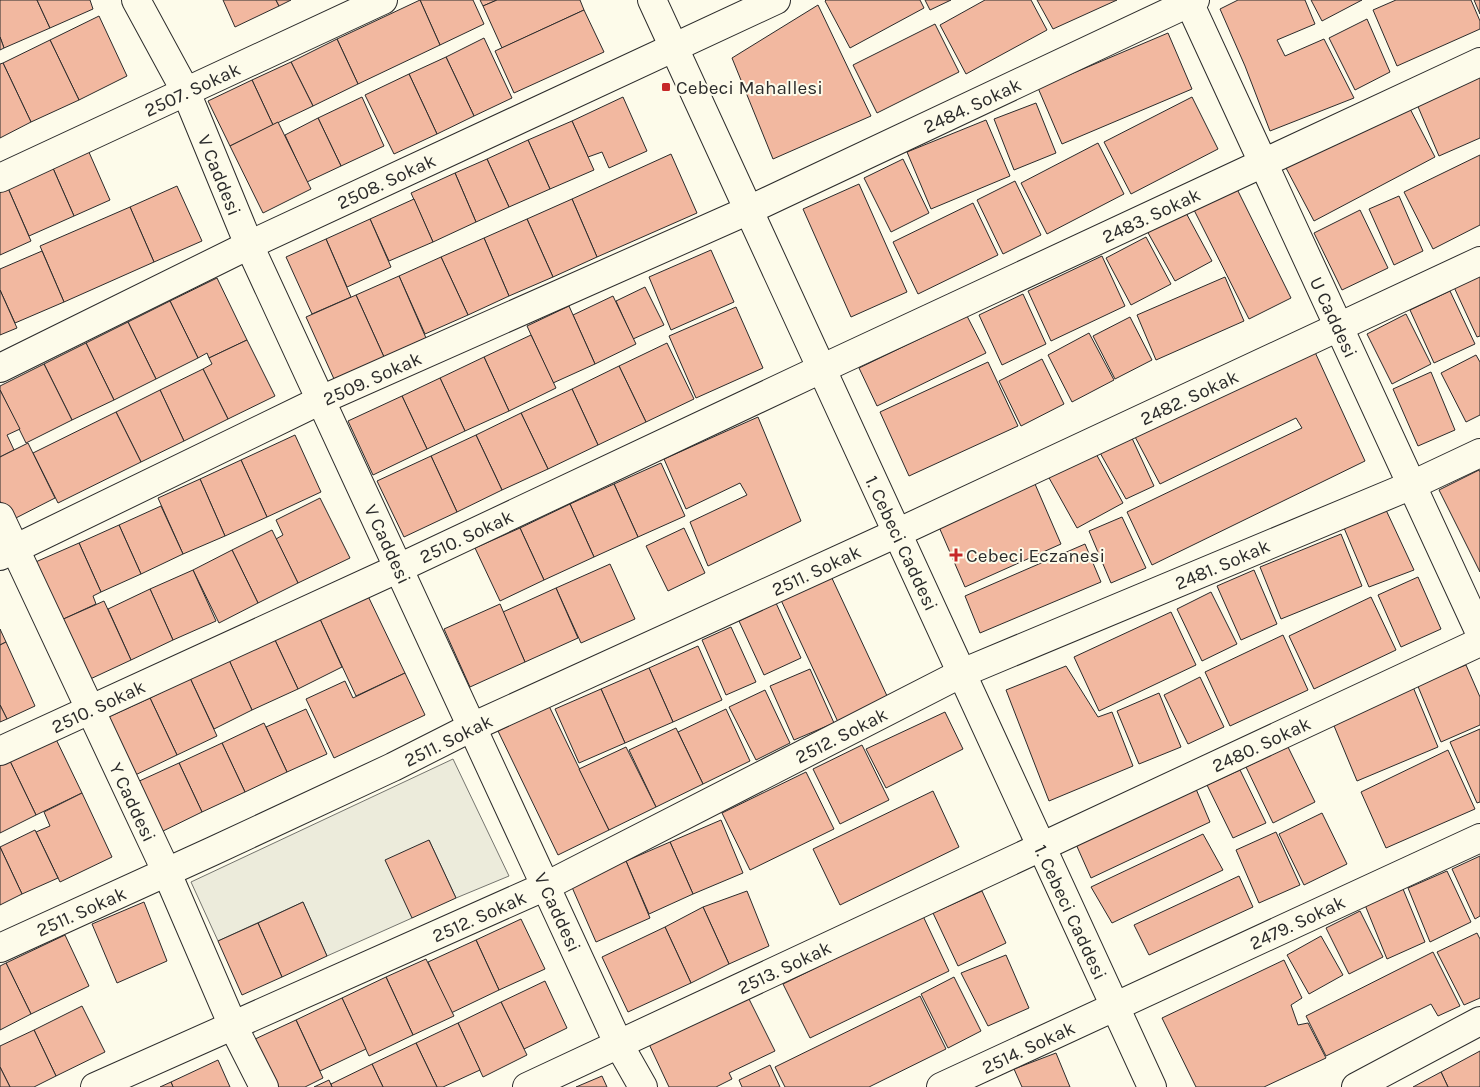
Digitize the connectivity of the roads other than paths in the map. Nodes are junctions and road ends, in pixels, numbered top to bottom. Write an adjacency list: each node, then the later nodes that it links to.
1 (136, 0): 8 (street, V Caddesi)
2 (383, 0): 8 (street, 2507. Sokak)
3 (652, 0): 6 (street, 1. Cebeci Caddesi)
4 (776, 0): 6 (street, 2508. Sokak)
5 (1191, 1): 9 (street, U Caddesi); 11 (street, 2484. Sokak)
6 (674, 48): 11 (street, 1. Cebeci Caddesi); 12 (street, 2508. Sokak)
7 (1480, 62): 9 (street, 2483. Sokak)
8 (186, 92): 10 (street, 2507. Sokak); 12 (street, V Caddesi)
9 (1264, 163): 14 (street, U Caddesi); 16 (street, 2483. Sokak)
10 (0, 178)
11 (748, 210): 16 (street, 1. Cebeci Caddesi); 17 (street, 2509. Sokak)
12 (249, 245): 15 (street, 2508. Sokak); 17 (street, V Caddesi)
13 (1480, 261): 14 (street, 2482. Sokak)
14 (1339, 327): 19 (street, U Caddesi); 21 (street, 2482. Sokak)
15 (0, 368)
16 (821, 368): 21 (street, 1. Cebeci Caddesi); 23 (street, 2510. Sokak)
17 (321, 400): 22 (street, 2509. Sokak); 23 (street, V Caddesi)
18 (1480, 453): 19 (street, 2481. Sokak)
19 (1412, 484): 24 (street, U Caddesi); 26 (street, 2481. Sokak)
20 (0, 517): 22 (street, Y Caddesi)
21 (897, 533): 26 (street, 1. Cebeci Caddesi); 28 (street, 2511. Sokak)
22 (8, 552): 27 (street, Y Caddesi)
23 (398, 568): 27 (street, 2510. Sokak); 28 (street, V Caddesi)
24 (1480, 633)
25 (1480, 642): 31 (street, 2480. Sokak)
26 (962, 673): 31 (street, 1. Cebeci Caddesi); 33 (street, 2512. Sokak)
27 (89, 710): 29 (street, 2510. Sokak); 32 (street, Y Caddesi)
28 (472, 727): 32 (street, 2511. Sokak); 33 (street, V Caddesi)
29 (0, 751)
30 (1480, 838): 35 (street, 2479. Sokak)
31 (1042, 847): 35 (street, 1. Cebeci Caddesi); 38 (street, 2513. Sokak)
32 (167, 872): 34 (street, 2511. Sokak); 37 (street, Y Caddesi)
33 (546, 886): 37 (street, 2512. Sokak); 38 (street, V Caddesi)
34 (0, 948)
35 (1115, 1006): 43 (street, 2514. Sokak); 44 (street, 1. Cebeci Caddesi)
36 (1480, 1022): 45 (street)
37 (233, 1026): 39 (street, 2512. Sokak); 40 (street, Y Caddesi)
38 (618, 1043): 41 (street, 2513. Sokak); 42 (street, V Caddesi)
39 (95, 1087)
40 (264, 1087)
41 (527, 1087)
42 (643, 1087)
43 (941, 1087)
44 (1152, 1087)
45 (1356, 1087)

